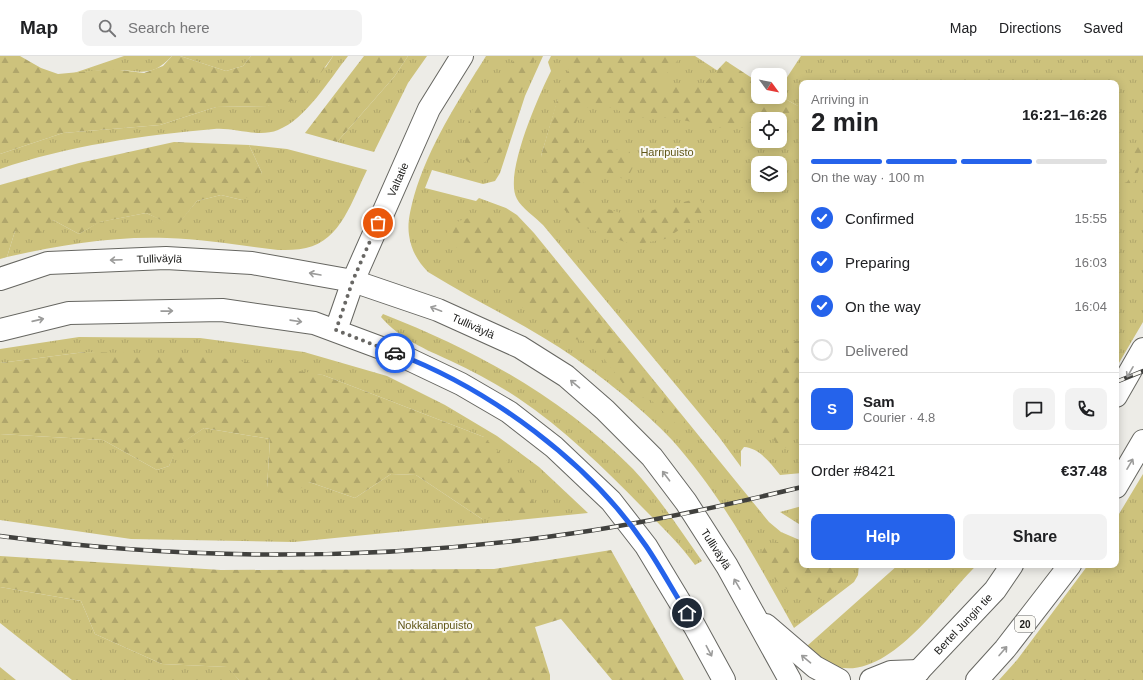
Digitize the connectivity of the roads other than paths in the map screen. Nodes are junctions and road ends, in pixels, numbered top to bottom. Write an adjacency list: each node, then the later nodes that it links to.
1 (462, 56): 3 (main road, Valtatie)
2 (0, 279): 3 (main road, Tulliväylä, one-way to 2)
3 (353, 280): 5 (main road, Valtatie); 12 (main road, Tulliväylä, one-way to 3)
4 (0, 330): 5 (main road, one-way to 5)
5 (336, 330): 14 (main road, one-way to 14)
6 (1143, 349): 7 (main road, one-way to 7)
7 (1119, 391)
8 (1143, 441): 9 (main road, one-way to 8)
9 (1119, 482)
10 (1010, 568): 13 (main road, Bertel Jungin tie)
11 (1068, 568): 18 (main road, 20, one-way to 11)
12 (757, 618): 15 (main road, Tulliväylä); 16 (main road, one-way to 12)
13 (915, 676): 17 (main road)
14 (724, 680)
15 (790, 680)
16 (839, 680)
17 (871, 680)
18 (977, 680)

